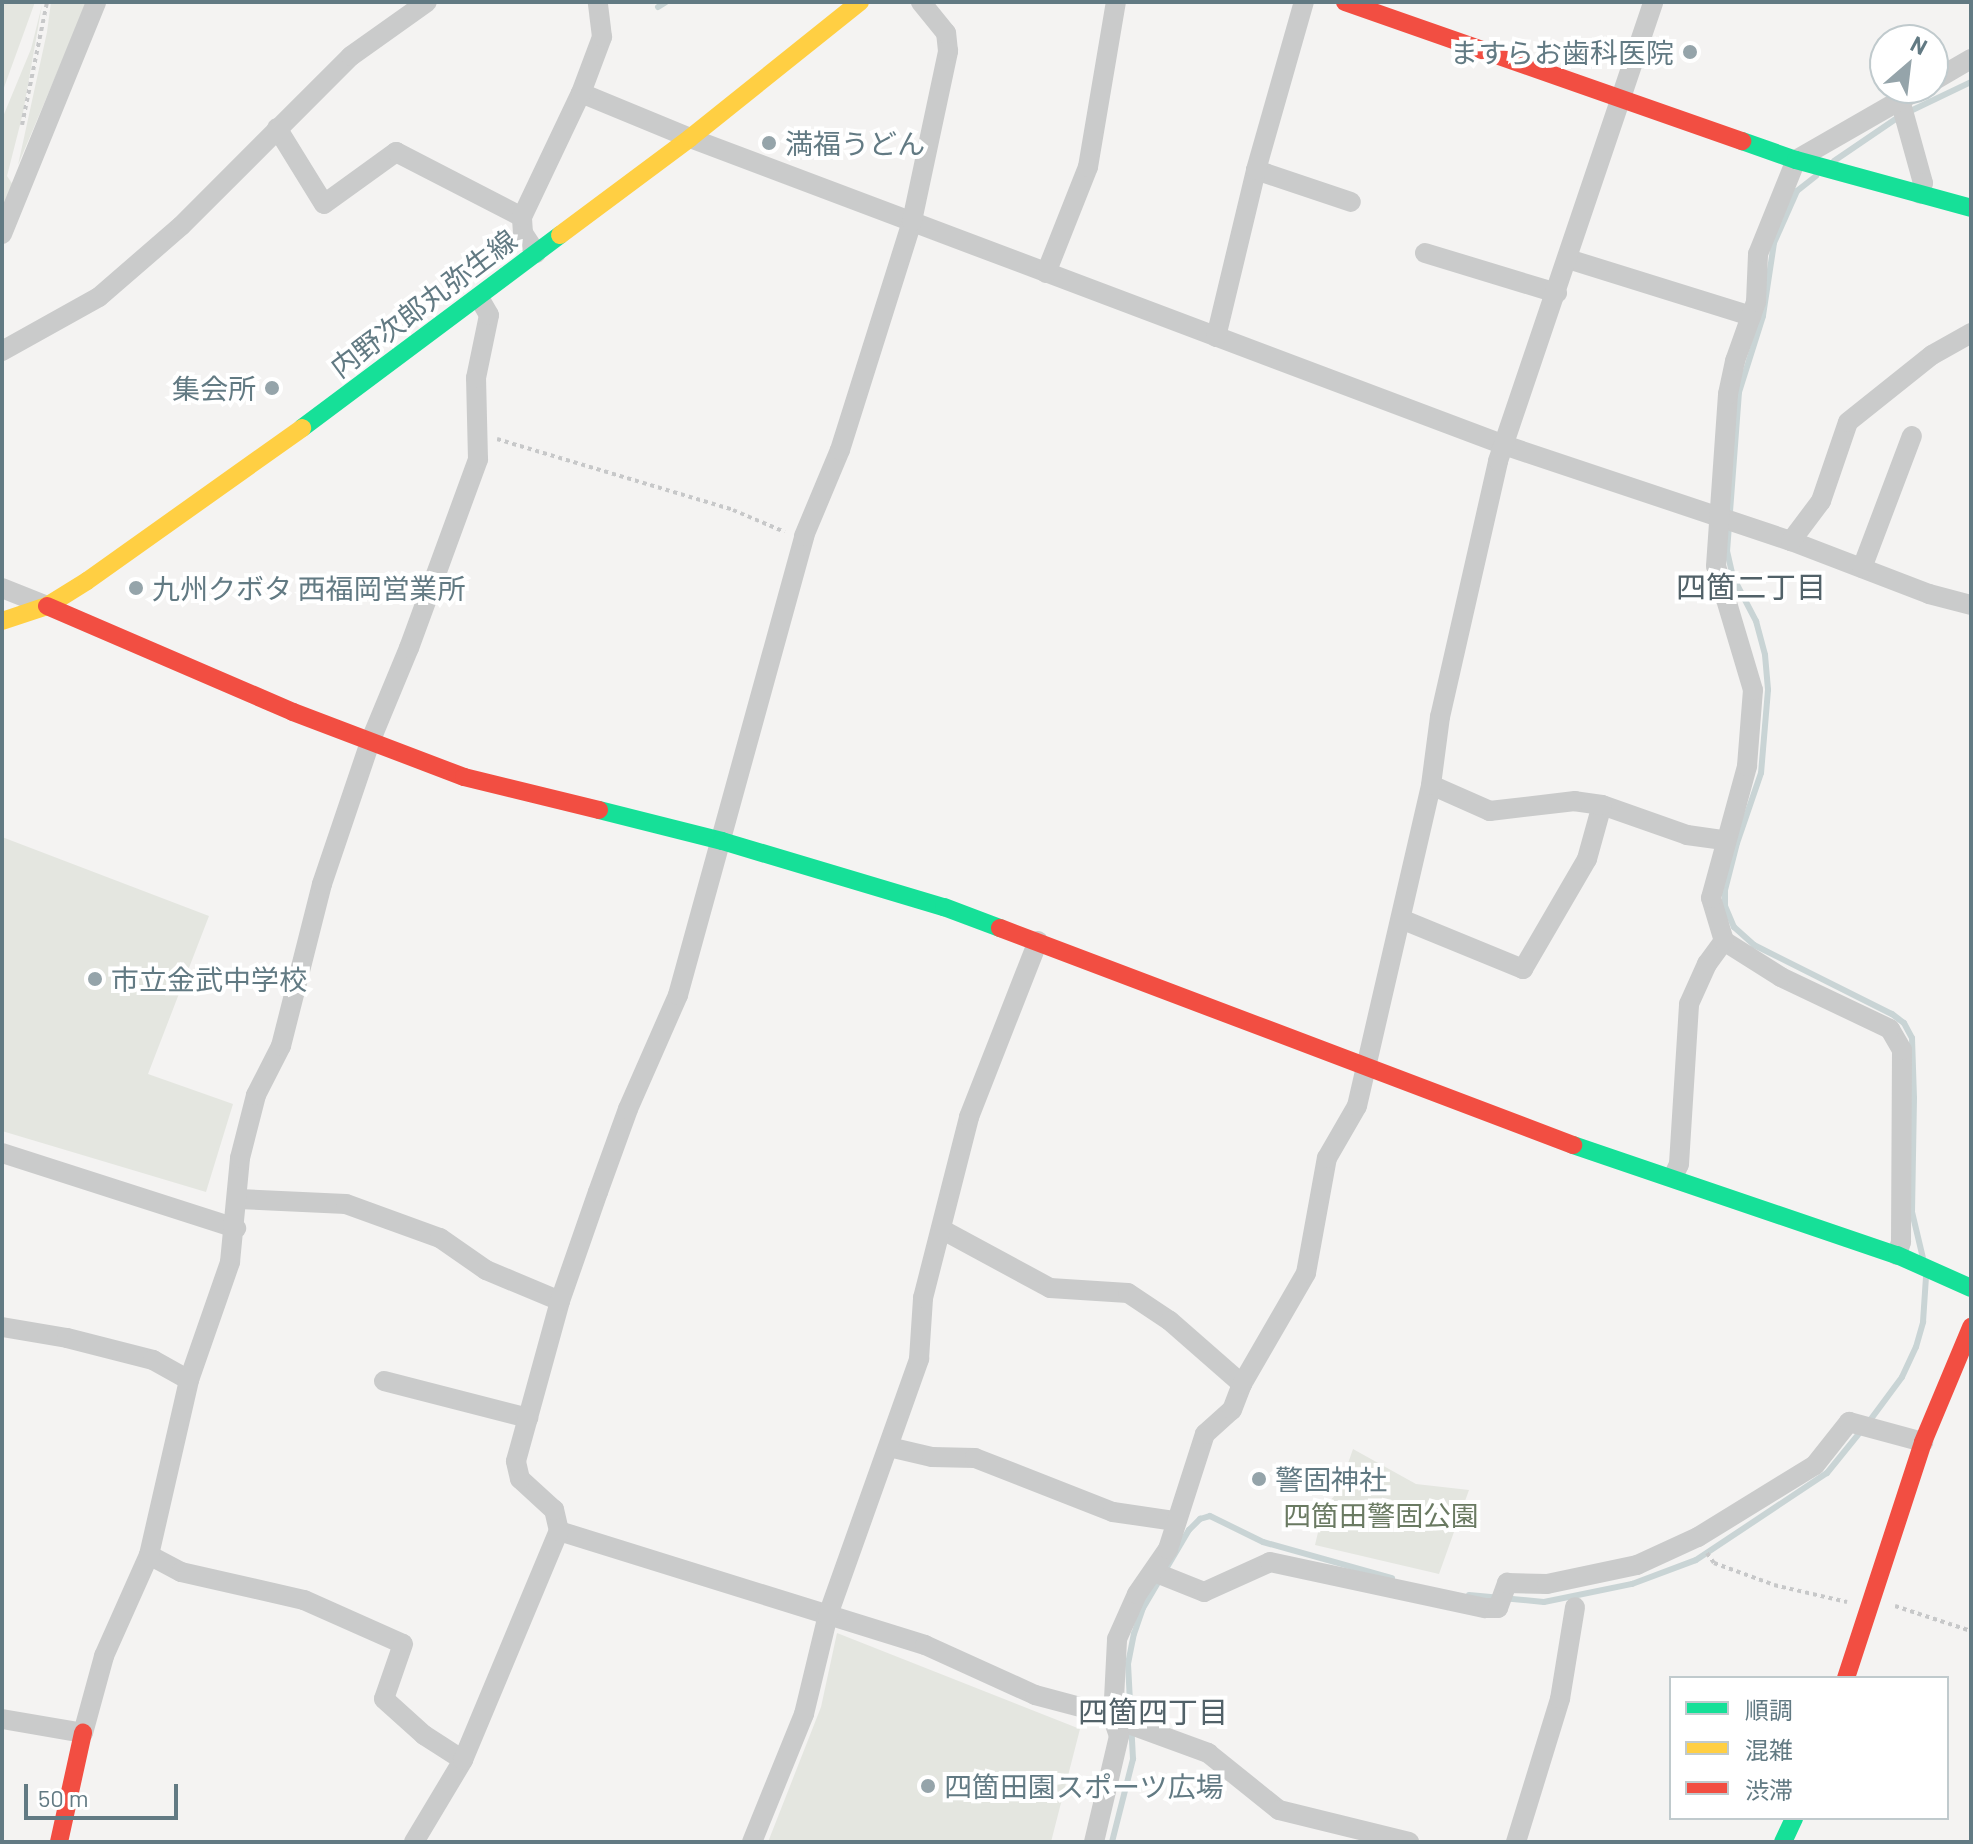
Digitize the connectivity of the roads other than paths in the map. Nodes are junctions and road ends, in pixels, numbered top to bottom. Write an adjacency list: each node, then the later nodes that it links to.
1 (96, 2): 25 (street)
2 (427, 2): 16 (street)
3 (598, 2): 12 (street)
4 (860, 2): 17 (street, 内野次郎丸弥生線)
5 (921, 2): 24 (street)
6 (1116, 2): 29 (street)
7 (1304, 2): 19 (street)
8 (1345, 2): 13 (street)
9 (1653, 2): 13 (street)
10 (1971, 59): 11 (street)
11 (1949, 72)
12 (581, 93): 17 (street); 23 (street)
13 (1620, 98): 18 (street); 28 (street)
14 (1894, 104): 18 (street)
15 (1901, 104): 20 (street)
16 (277, 128): 23 (street); 35 (street)
17 (690, 138): 24 (street); 26 (street, 内野次郎丸弥生線)
18 (1801, 161): 20 (street); 32 (street)
19 (1256, 170): 21 (street); 34 (street)
20 (1920, 194): 22 (street)
21 (1351, 202)
22 (1971, 208)
23 (522, 217): 26 (street)
24 (912, 221): 29 (street); 49 (street)
25 (2, 234)
26 (536, 253): 31 (street, 内野次郎丸弥生線)
27 (1425, 253): 30 (street)
28 (1568, 259): 30 (street); 32 (street)
29 (1046, 273): 34 (street)
30 (1557, 293): 37 (street)
31 (479, 298): 43 (street, 内野次郎丸弥生線); 45 (street)
32 (1751, 316): 38 (street)
33 (1971, 333): 39 (street)
34 (1216, 337): 37 (street)
35 (2, 351)
36 (1912, 436): 40 (street)
37 (1504, 445): 38 (street); 46 (street)
38 (1720, 517): 39 (street); 48 (street)
39 (1791, 541): 40 (street)
40 (1862, 568): 42 (street)
41 (2, 588): 43 (street)
42 (1971, 605)
43 (47, 606): 44 (street, 内野次郎丸弥生線); 45 (street)
44 (2, 621)
45 (370, 742): 49 (street); 56 (street)
46 (1431, 785): 47 (street); 50 (street)
47 (1602, 805): 48 (street); 50 (street)
48 (1724, 840): 52 (street)
49 (722, 841): 51 (street); 61 (street)
50 (1401, 919): 53 (street)
51 (1038, 941): 53 (street); 58 (street)
52 (1724, 941): 55 (street); 59 (street)
53 (1365, 1067): 55 (street); 66 (street)
54 (2, 1153): 57 (street)
55 (1673, 1177): 59 (street)
56 (238, 1199): 57 (street); 61 (street)
57 (236, 1228): 64 (street)
58 (941, 1229): 66 (street); 69 (street)
59 (1905, 1259): 60 (street)
60 (1971, 1288)
61 (560, 1301): 67 (street)
62 (2, 1327): 64 (street)
63 (1971, 1327): 68 (street)
64 (189, 1380): 72 (street)
65 (384, 1381): 67 (street)
66 (1242, 1384): 70 (street)
67 (528, 1418): 71 (street)
68 (1923, 1442): 73 (street); 76 (street)
69 (889, 1447): 70 (street); 75 (street)
70 (1175, 1521): 73 (street)
71 (559, 1531): 75 (street); 80 (street)
72 (149, 1555): 79 (street); 80 (street)
73 (1154, 1572): 78 (street)
74 (1575, 1607): 87 (street)
75 (828, 1615): 78 (street); 84 (street)
76 (1847, 1676)
77 (2, 1719): 79 (street)
78 (1118, 1720): 85 (street); 86 (street)
79 (83, 1733): 82 (street)
80 (463, 1760): 83 (street)
81 (1793, 1820): 88 (street)
82 (59, 1842)
83 (414, 1842)
84 (752, 1842)
85 (1094, 1842)
86 (1409, 1842)
87 (1516, 1842)
88 (1783, 1842)

